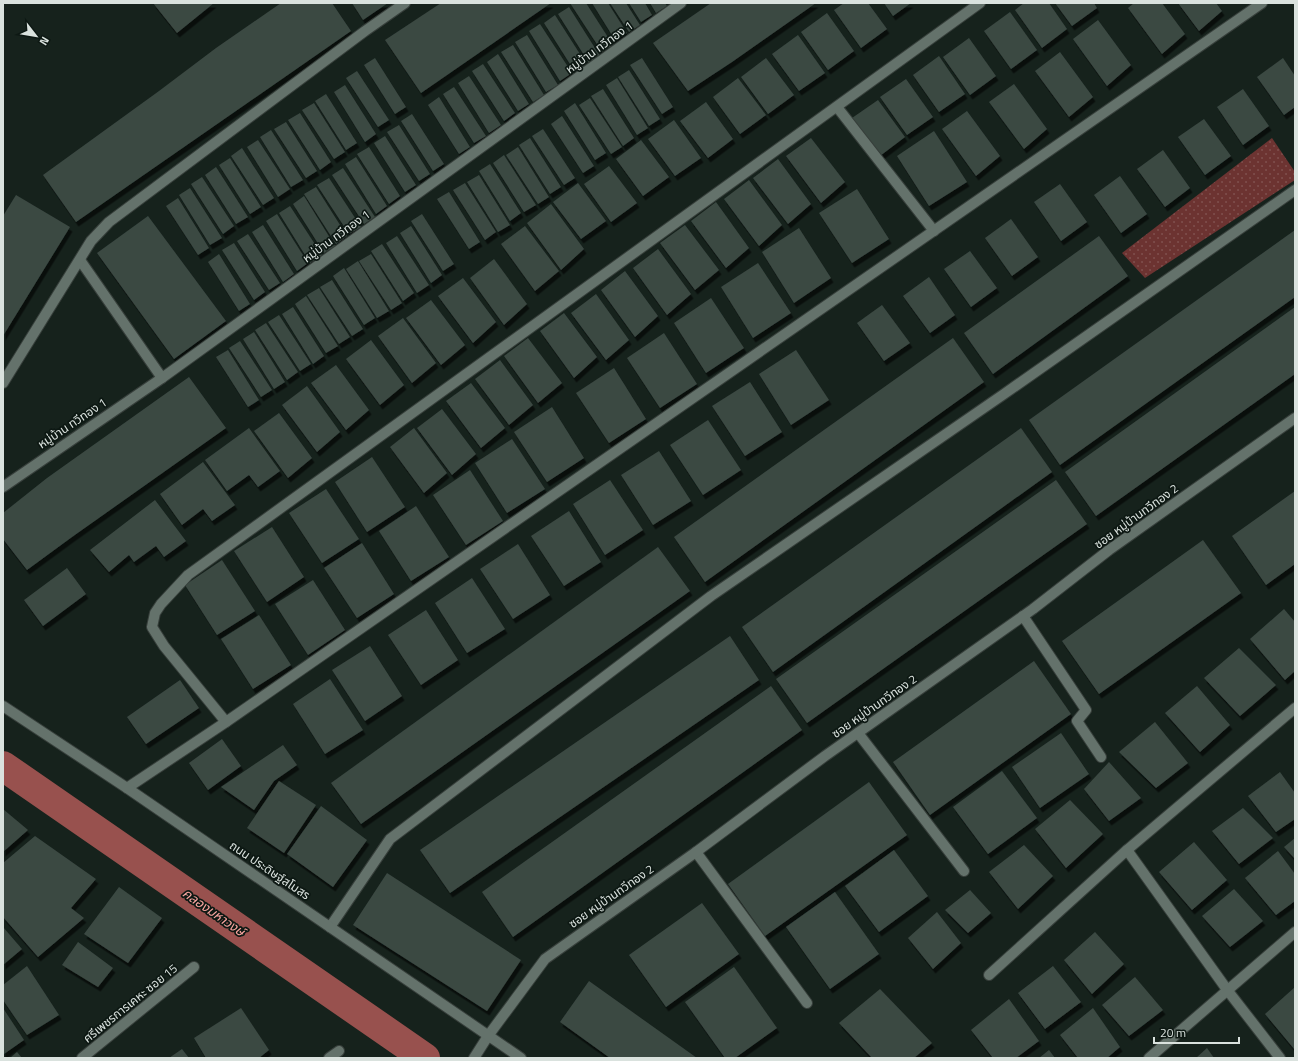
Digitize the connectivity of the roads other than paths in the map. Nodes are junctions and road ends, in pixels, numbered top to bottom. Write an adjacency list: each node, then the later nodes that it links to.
1 (405, 3): 8 (street)
2 (681, 3): 9 (street, หมู่บ้าน ทวีทอง 1)
3 (980, 3): 5 (street)
4 (1262, 3): 7 (street)
5 (837, 107): 7 (street); 16 (street)
6 (1295, 190): 23 (street)
7 (934, 231): 16 (street)
8 (80, 260): 9 (street); 10 (street)
9 (162, 378): 12 (street, หมู่บ้าน ทวีทอง 1)
10 (3, 383)
11 (1295, 418): 13 (street, ซอย หมู่บ้านทวีทอง 2)
12 (3, 486)
13 (1023, 616): 17 (street, ซอย หมู่บ้านทวีทอง 2); 18 (street)
14 (3, 706): 19 (street, ถนน ประดิษฐ์สโมสร)
15 (1295, 708): 20 (street)
16 (226, 722): 19 (street)
17 (858, 733): 21 (street, ซอย หมู่บ้านทวีทอง 2); 22 (street)
18 (1101, 757)
19 (127, 788): 23 (street, ถนน ประดิษฐ์สโมสร)
20 (1127, 850): 26 (street); 27 (street)
21 (696, 852): 28 (street); 29 (street, ซอย หมู่บ้านทวีทอง 2)
22 (964, 871)
23 (330, 927): 29 (street, ถนน ประดิษฐ์สโมสร)
24 (1295, 932): 27 (street)
25 (194, 967): 32 (street, ศรีเพชรการเคหะ ซอย 15)
26 (989, 975)
27 (1228, 991): 35 (street); 36 (street)
28 (807, 1003)
29 (488, 1036): 31 (street, ซอย หมู่บ้านทวีทอง 2); 34 (street, ถนน ประดิษฐ์สโมสร)
30 (339, 1051): 33 (street)
31 (475, 1056)
32 (82, 1058)
33 (329, 1058)
34 (521, 1058)
35 (1149, 1058)
36 (1280, 1058)

